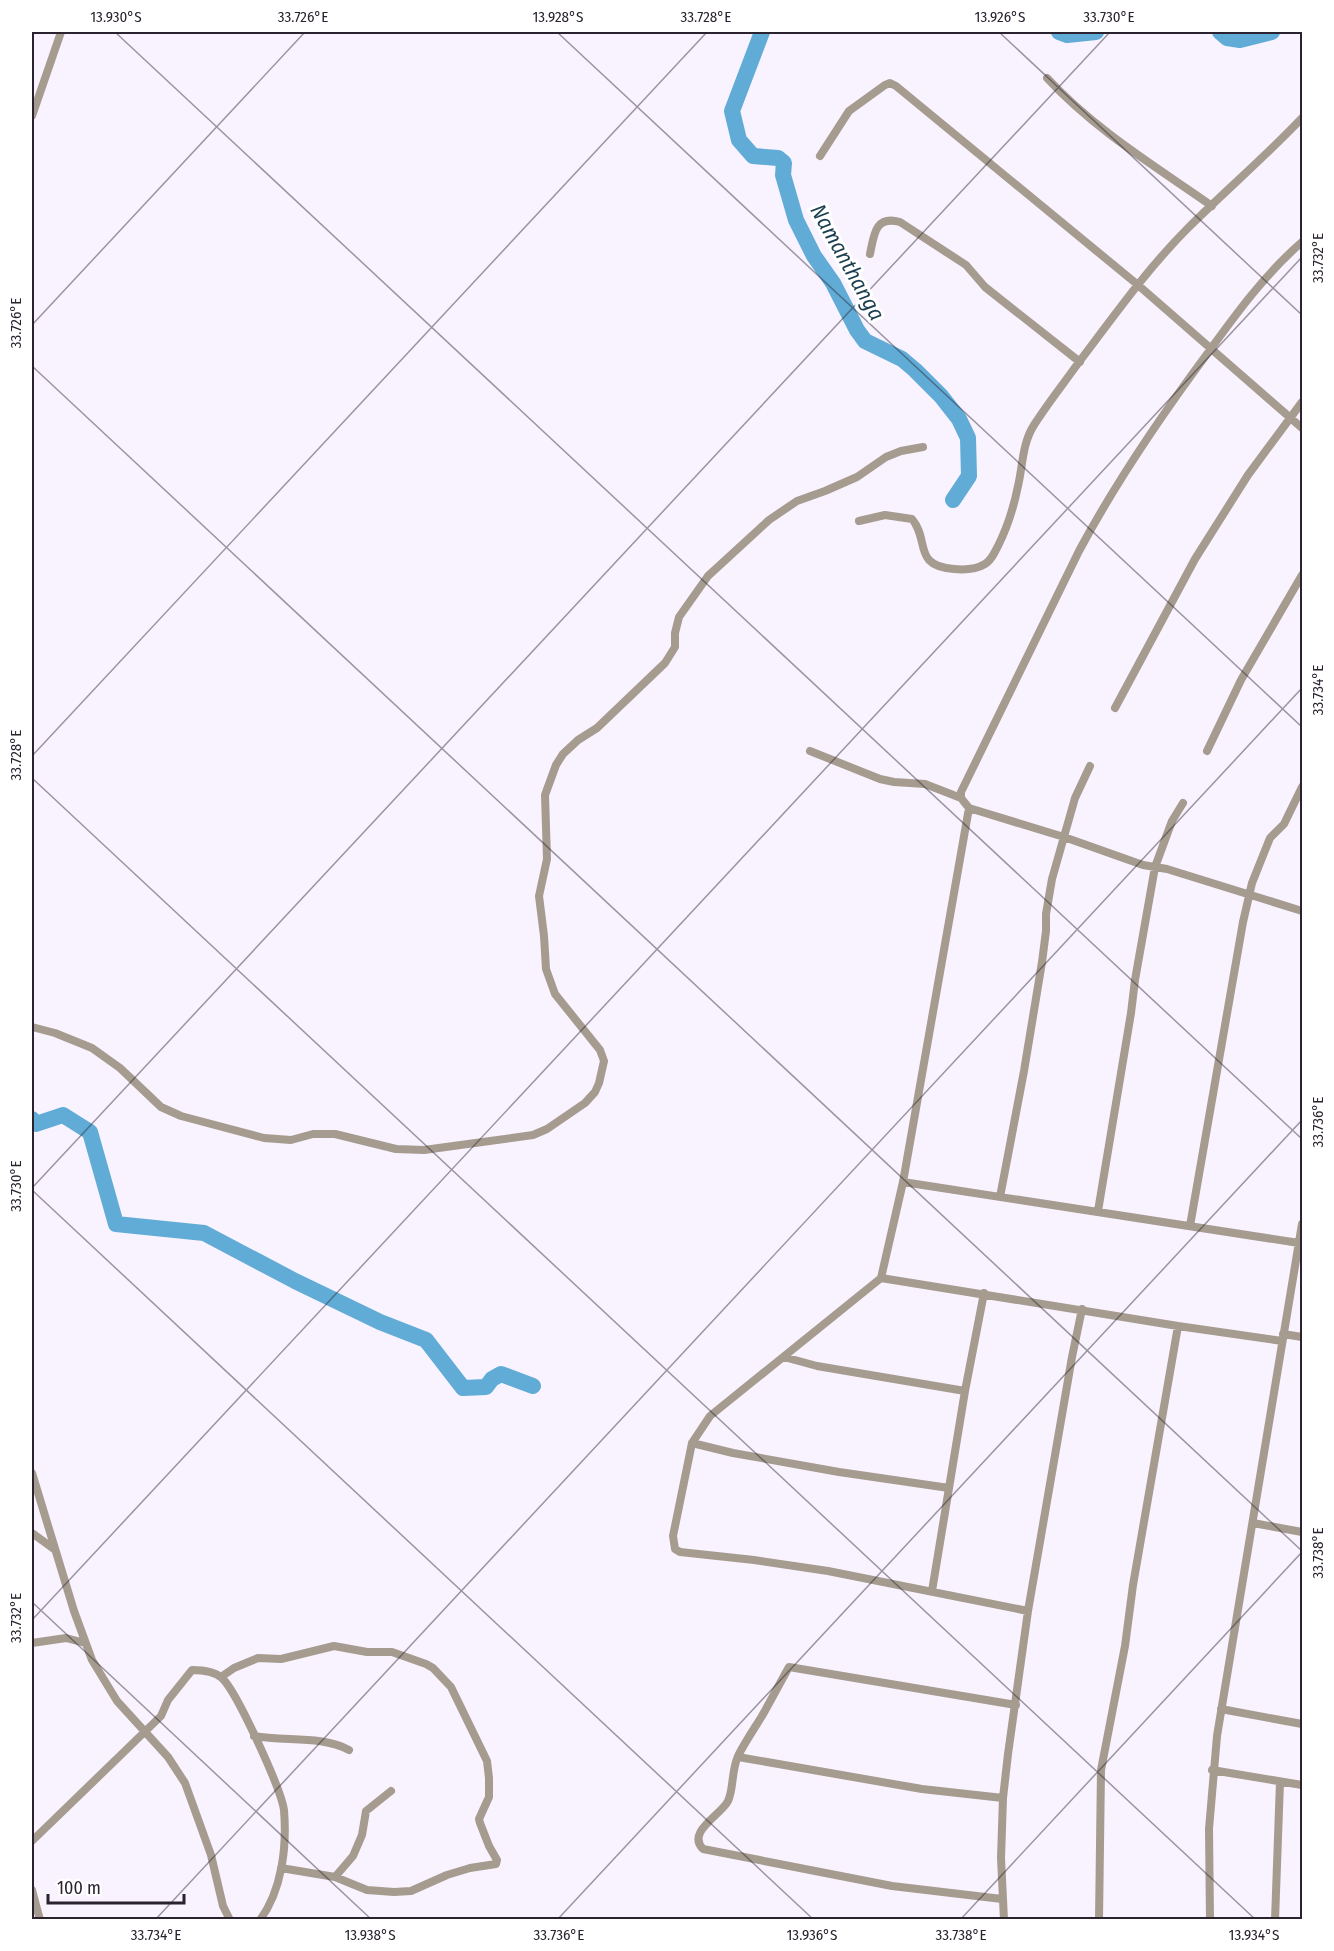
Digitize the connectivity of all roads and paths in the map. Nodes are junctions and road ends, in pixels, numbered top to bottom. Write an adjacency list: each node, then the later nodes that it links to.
1 (61, 32): 3 (street)
2 (1047, 78): 6 (street)
3 (32, 116)
4 (1302, 118): 6 (street)
5 (820, 156): 9 (street)
6 (1212, 206): 9 (street)
7 (1302, 242): 10 (street)
8 (870, 254): 11 (street)
9 (1138, 285): 10 (street); 11 (street)
10 (1210, 349): 13 (street); 23 (street)
11 (1080, 362): 16 (street)
12 (1302, 402): 13 (street)
13 (1290, 418): 14 (street); 18 (street)
14 (1302, 428)
15 (923, 447): 30 (street)
16 (859, 520)
17 (1302, 575): 20 (street)
18 (1115, 708)
19 (810, 751): 23 (street)
20 (1207, 751)
21 (1090, 766): 26 (street)
22 (1302, 787): 28 (street)
23 (961, 798): 25 (street)
24 (1183, 803): 27 (street)
25 (969, 808): 26 (street); 31 (street)
26 (1064, 837): 27 (street); 32 (street)
27 (1155, 867): 28 (street); 33 (street)
28 (1249, 895): 29 (street); 35 (street)
29 (1302, 911)
30 (32, 1027)
31 (903, 1182): 32 (street); 37 (street)
32 (1000, 1197): 33 (street)
33 (1098, 1211): 35 (street)
34 (1302, 1224): 36 (street)
35 (1190, 1226): 36 (street)
36 (1299, 1243): 41 (street)
37 (882, 1278): 38 (street); 43 (street)
38 (984, 1293): 39 (street); 44 (street)
39 (1082, 1310): 40 (street); 53 (street)
40 (1178, 1326): 41 (street); 80 (street)
41 (1283, 1337): 42 (street); 48 (street)
42 (1302, 1337)
43 (784, 1357): 44 (street); 45 (street)
44 (965, 1391): 47 (street)
45 (692, 1443): 47 (street); 52 (street)
46 (32, 1473): 51 (street)
47 (949, 1488): 52 (street)
48 (1253, 1523): 49 (street); 58 (street)
49 (1302, 1532)
50 (32, 1533): 51 (street)
51 (54, 1549): 55 (street)
52 (932, 1592): 53 (street)
53 (1028, 1611): 57 (street)
54 (32, 1643): 55 (street)
55 (85, 1643): 60 (street)
56 (221, 1677): 60 (street); 61 (street); 71 (street)
57 (1016, 1705): 63 (street); 68 (street)
58 (1221, 1709): 59 (street); 64 (street)
59 (1302, 1724)
60 (144, 1731): 69 (street); 74 (street)
61 (254, 1736): 62 (street); 70 (street)
62 (349, 1750)
63 (738, 1756): 68 (street); 73 (street)
64 (1212, 1770): 65 (street); 81 (street)
65 (1281, 1782): 66 (street); 82 (street)
66 (1302, 1785)
67 (391, 1791): 71 (street)
68 (1003, 1798): 73 (street)
69 (32, 1841)
70 (281, 1868): 71 (street); 78 (street)
71 (335, 1877)
72 (32, 1890): 75 (street)
73 (1002, 1899): 79 (street)
74 (224, 1906): 76 (street); 77 (street)
75 (40, 1920)
76 (222, 1920)
77 (230, 1920)
78 (260, 1920)
79 (1004, 1920)
80 (1099, 1920)
81 (1210, 1920)
82 (1275, 1920)

